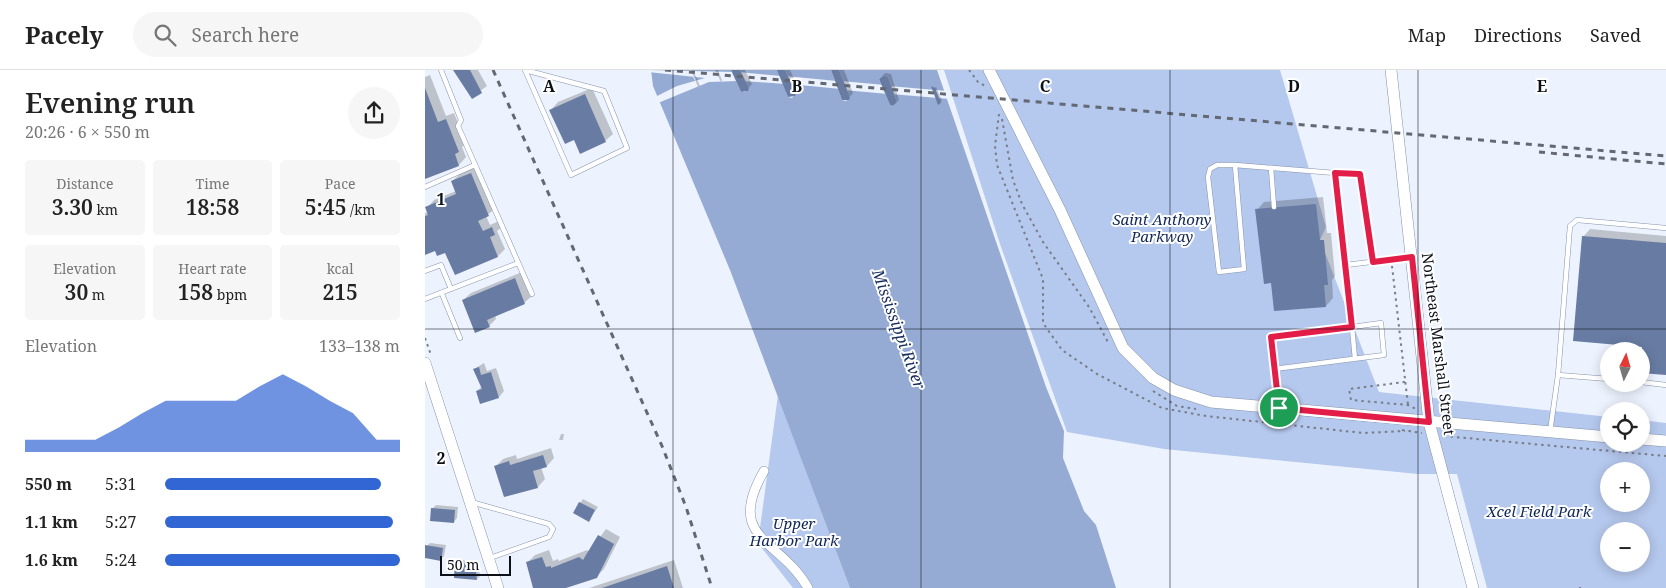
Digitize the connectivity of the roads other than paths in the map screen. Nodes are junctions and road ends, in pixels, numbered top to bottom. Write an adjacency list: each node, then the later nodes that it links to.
1 (441, 70): 5 (lane)
2 (525, 70): 2 (lane)
3 (989, 70): 30 (street)
4 (1391, 70): 12 (street, Northeast Marshall Street)
5 (475, 165): 9 (lane); 14 (lane)
6 (1235, 165): 6 (lane); 7 (lane)
7 (1271, 168): 8 (lane); 10 (lane)
8 (1335, 173): 13 (lane); 15 (lane)
9 (425, 187)
10 (1274, 207)
11 (1666, 228): 26 (lane)
12 (1412, 257): 13 (lane); 31 (street, Northeast Marshall Street)
13 (1373, 262): 15 (lane)
14 (518, 263): 17 (lane); 19 (lane)
15 (1346, 265): 21 (lane)
16 (425, 271): 17 (lane)
17 (451, 289): 18 (lane)
18 (442, 294): 20 (lane); 22 (lane)
19 (531, 294)
20 (425, 299)
21 (1352, 327): 23 (lane); 23 (lane); 25 (lane)
22 (460, 338)
23 (1355, 358): 25 (lane)
24 (425, 363): 37 (street)
25 (1274, 369): 30 (lane)
26 (1558, 375): 27 (lane); 32 (lane)
27 (1600, 379)
28 (1650, 383): 29 (lane)
29 (1666, 385)
30 (1279, 408): 31 (street)
31 (1429, 422): 32 (street); 41 (street, Northeast Marshall Street)
32 (1550, 432): 33 (street)
33 (1600, 435)
34 (1650, 440): 35 (street)
35 (1666, 441)
36 (764, 471): 40 (street)
37 (470, 502): 38 (street); 38 (lane)
38 (488, 558): 39 (street)
39 (498, 588)
40 (808, 588)
41 (1473, 588)

